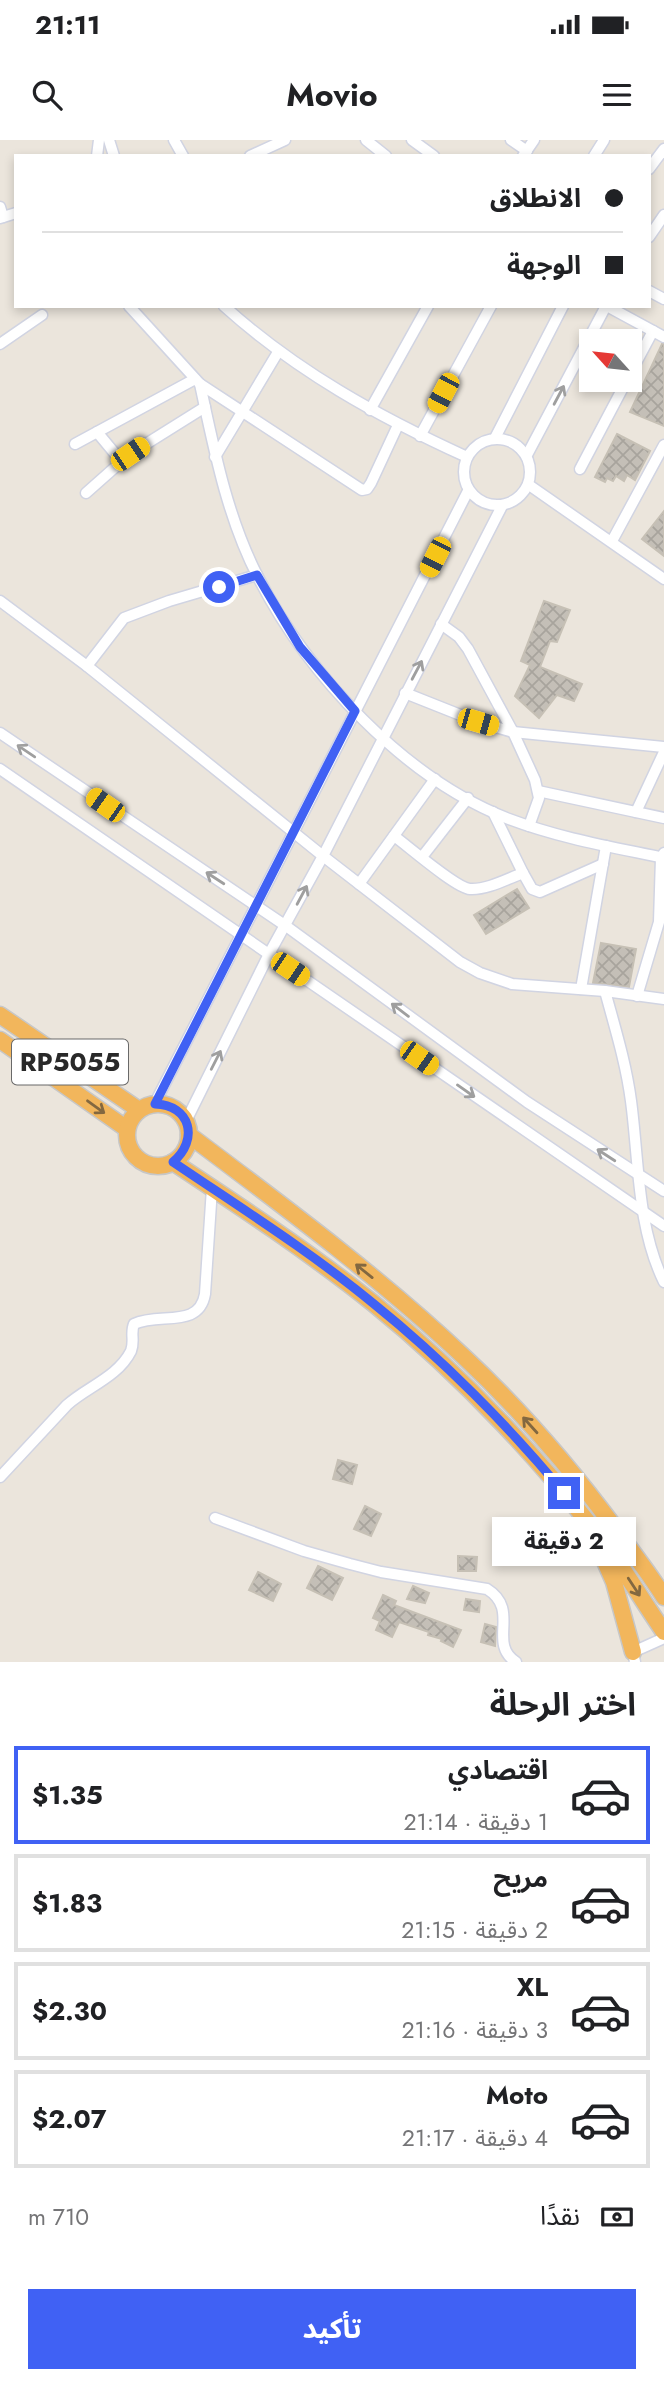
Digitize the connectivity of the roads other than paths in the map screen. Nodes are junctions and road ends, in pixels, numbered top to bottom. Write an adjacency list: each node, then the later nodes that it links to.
1 (285, 140): 8 (street)
2 (366, 140): 9 (street)
3 (412, 140): 10 (street)
4 (511, 140): 7 (street)
5 (534, 140): 7 (street)
6 (664, 149): 11 (street)
7 (525, 153)
8 (254, 154)
9 (384, 154)
10 (431, 154)
11 (651, 166)
12 (664, 215): 13 (street)
13 (651, 234)
14 (131, 308): 28 (street)
15 (226, 308): 26 (street)
16 (427, 308): 31 (street)
17 (490, 308): 35 (street)
18 (563, 308): 36 (street)
19 (606, 308): 39 (street, one-way to 19)
20 (611, 308): 22 (street)
21 (42, 316): 23 (street)
22 (653, 331): 24 (street); 27 (street)
23 (5, 337): 25 (street)
24 (664, 337)
25 (0, 344)
26 (278, 352): 31 (street); 32 (street)
27 (642, 352)
28 (197, 381): 30 (street); 32 (street); 34 (street)
29 (621, 392): 43 (street)
30 (205, 407): 40 (street); 42 (street)
31 (370, 410): 33 (street)
32 (242, 413): 33 (street); 40 (street)
33 (398, 425): 35 (street)
34 (97, 432): 37 (street); 42 (street)
35 (420, 436): 41 (street)
36 (495, 438): 39 (street); 41 (street)
37 (75, 444)
38 (664, 445): 48 (street)
39 (527, 455): 44 (street)
40 (215, 457): 49 (street)
41 (467, 457): 45 (street)
42 (121, 461): 46 (street)
43 (580, 469)
44 (529, 485): 47 (street); 48 (street)
45 (468, 491): 47 (street); 55 (street)
46 (86, 493)
47 (502, 506): 52 (street)
48 (612, 541): 50 (street)
49 (257, 575): 53 (street); 55 (street)
50 (664, 579)
51 (0, 601): 53 (street)
52 (442, 624): 54 (street, one-way to 52); 56 (street)
53 (87, 666): 68 (street)
54 (405, 693): 56 (street); 58 (street)
55 (355, 711): 58 (street); 68 (street)
56 (513, 732): 59 (street); 62 (street)
57 (0, 733): 77 (street, one-way to 57)
58 (382, 737): 61 (street); 71 (street)
59 (664, 750): 65 (street)
60 (0, 769): 80 (street)
61 (435, 779): 63 (street); 69 (street)
62 (538, 792): 65 (street); 67 (street)
63 (468, 798): 64 (street); 73 (street)
64 (494, 812): 67 (street); 75 (street)
65 (636, 812): 66 (street)
66 (664, 818)
67 (529, 825): 70 (street)
68 (293, 831): 71 (street); 77 (street)
69 (394, 836): 73 (street); 76 (street)
70 (606, 846): 72 (street); 74 (street)
71 (323, 856): 76 (street); 79 (street, one-way to 71)
72 (663, 856): 78 (street)
73 (422, 857): 75 (street)
74 (603, 864): 75 (street); 82 (street)
75 (523, 873)
76 (359, 884): 82 (street)
77 (255, 905): 79 (street); 80 (street)
78 (662, 923): 84 (street)
79 (286, 926): 81 (street); 93 (street, one-way to 79)
80 (240, 936): 81 (street); 88 (street)
81 (269, 954): 90 (street, one-way to 81); 96 (street, one-way to 96)
82 (581, 989): 83 (street)
83 (605, 990): 84 (street); 93 (street)
84 (637, 996): 85 (street)
85 (664, 999)
86 (0, 1015): 89 (highway, RP5055)
87 (0, 1040): 91 (highway, RP5055, one-way to 91)
88 (155, 1104): 89 (highway, RP5055); 90 (highway, RP5055)
89 (139, 1110): 91 (highway, RP5055)
90 (187, 1128): 92 (highway); 102 (highway, RP5055, one-way to 90)
91 (127, 1129): 92 (highway)
92 (173, 1162): 94 (highway)
93 (640, 1176): 95 (street); 96 (street)
94 (212, 1188): 99 (street); 101 (highway)
95 (664, 1191)
96 (643, 1213): 97 (street); 98 (street)
97 (664, 1226)
98 (664, 1282)
99 (0, 1477)
100 (215, 1518): 106 (street)
101 (587, 1522): 103 (highway, one-way to 103); 105 (highway)
102 (662, 1588)
103 (664, 1632)
104 (664, 1638): 105 (street)
105 (634, 1657)
106 (516, 1662)

